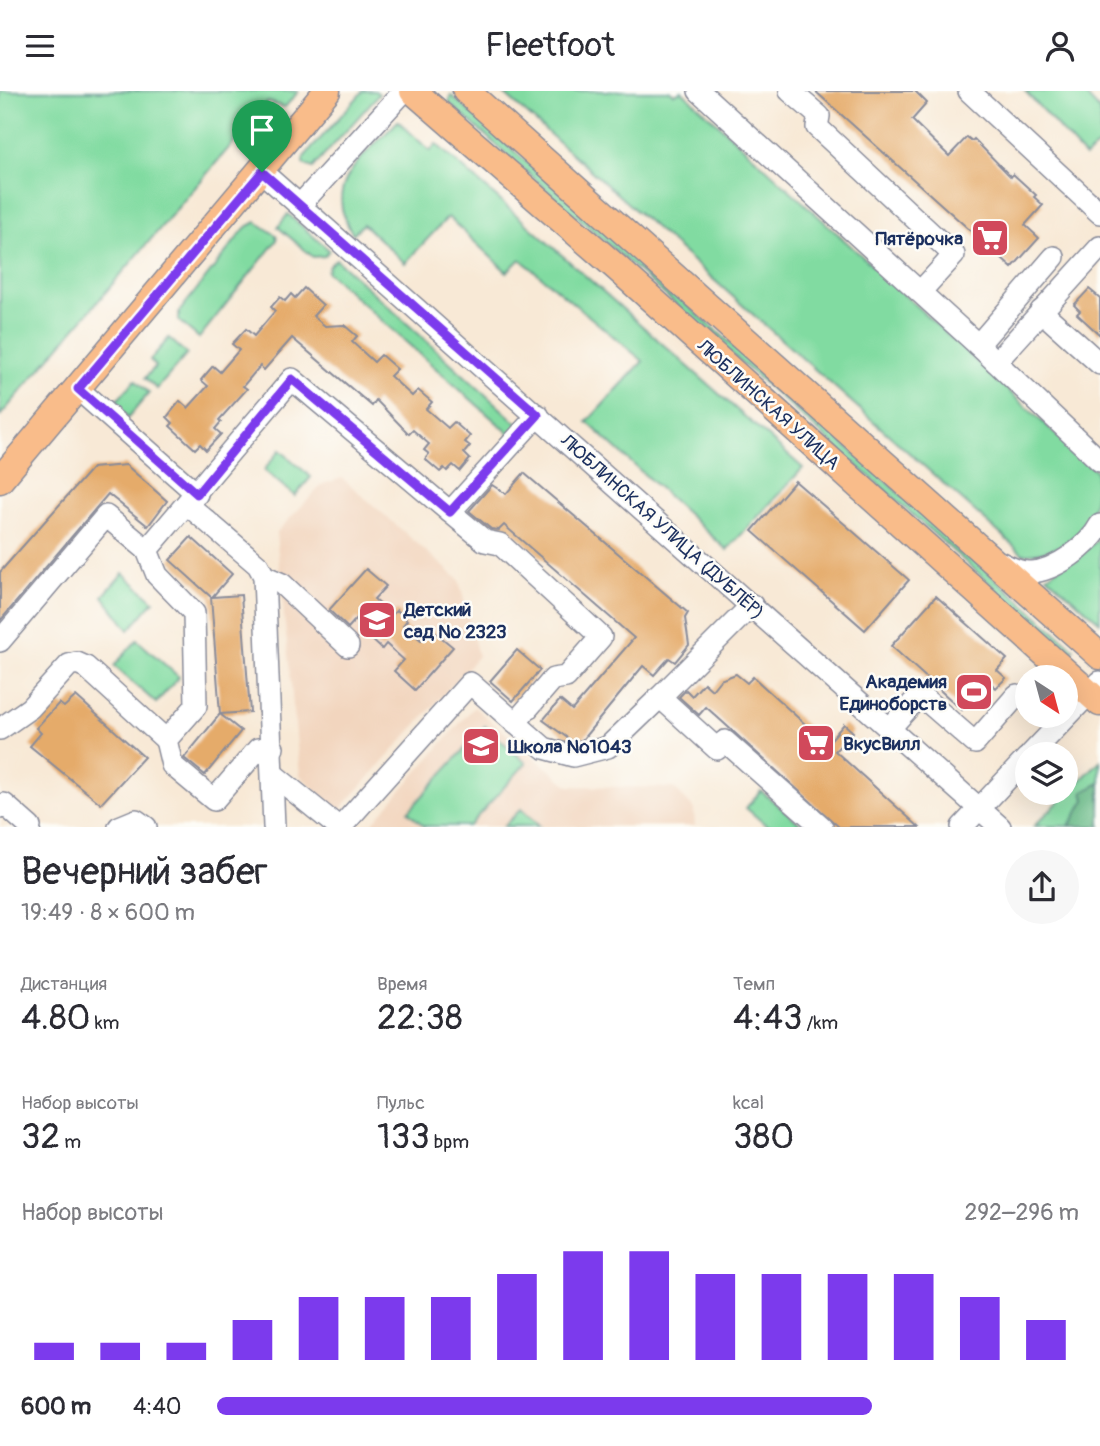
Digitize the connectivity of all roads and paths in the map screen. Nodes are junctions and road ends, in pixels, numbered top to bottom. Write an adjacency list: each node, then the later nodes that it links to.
1 (327, 91): 8 (main road)
2 (404, 91): 9 (street)
3 (413, 91): 32 (main road, ЛЮБЛИНСКАЯ УЛИЦА)
4 (466, 91): 26 (main road, ЛЮБЛИНСКАЯ УЛИЦА)
5 (790, 91): 13 (street)
6 (969, 91): 10 (street)
7 (712, 95): 13 (street)
8 (262, 172): 9 (street, ЛЮБЛИНСКАЯ УЛИЦА (ДУБЛЁР)); 18 (main road)
9 (302, 204): 19 (street, ЛЮБЛИНСКАЯ УЛИЦА (ДУБЛЁР))
10 (1100, 212)
11 (1054, 257): 15 (street)
12 (1096, 258): 14 (street)
13 (920, 292): 15 (street)
14 (1041, 311): 16 (street); 17 (street)
15 (978, 345): 16 (street)
16 (996, 362): 20 (street)
17 (1100, 363)
18 (78, 389): 21 (main road); 22 (street)
19 (538, 415): 23 (street); 28 (street, ЛЮБЛИНСКАЯ УЛИЦА (ДУБЛЁР))
20 (1100, 461)
21 (0, 480)
22 (192, 500): 23 (street); 25 (street); 27 (street)
23 (450, 512): 35 (street)
24 (1100, 525): 26 (street)
25 (148, 550): 29 (street); 38 (street)
26 (993, 560): 31 (main road, ЛЮБЛИНСКАЯ УЛИЦА)
27 (264, 576): 30 (street); 40 (street)
28 (752, 605): 33 (street); 36 (street, ЛЮБЛИНСКАЯ УЛИЦА (ДУБЛЁР))
29 (0, 641)
30 (348, 646)
31 (1100, 656)
32 (1097, 693): 39 (street)
33 (660, 697): 35 (street); 50 (street)
34 (1015, 697): 36 (street)
35 (515, 723): 49 (street)
36 (890, 728): 43 (street, ЛЮБЛИНСКАЯ УЛИЦА (ДУБЛЁР))
37 (0, 729): 38 (street)
38 (166, 740): 40 (street)
39 (1044, 742)
40 (273, 748): 42 (street)
41 (1015, 771): 43 (street)
42 (274, 775): 48 (street); 49 (street)
43 (980, 808): 51 (street); 52 (street, ЛЮБЛИНСКАЯ УЛИЦА (ДУБЛЁР))
44 (0, 809): 45 (street)
45 (30, 827)
46 (119, 827): 47 (street)
47 (146, 827)
48 (274, 827)
49 (339, 827)
50 (822, 827)
51 (962, 827)
52 (1000, 827)

